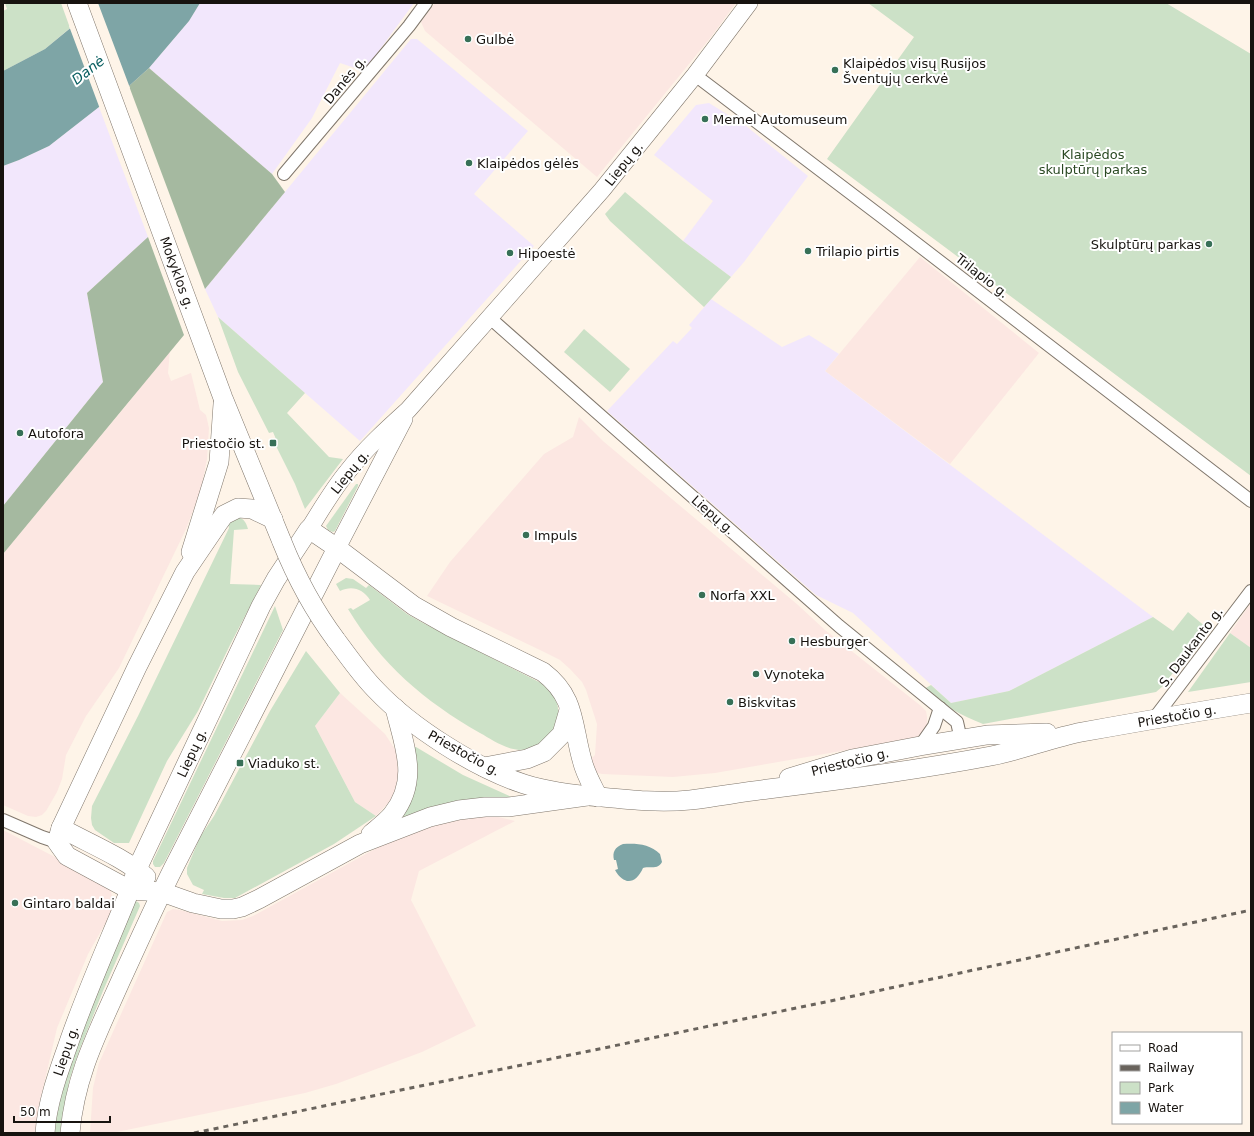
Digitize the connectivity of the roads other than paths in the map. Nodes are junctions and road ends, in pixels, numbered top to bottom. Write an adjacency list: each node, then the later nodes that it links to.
1 (77, 3): 7 (main road, Mokyklos g.)
2 (426, 3): 5 (street, Danės g.)
3 (749, 3): 4 (main road, Liepų g.)
4 (695, 75): 6 (main road, Liepų g.); 9 (street, Trilapio g.)
5 (284, 174)
6 (490, 318): 8 (main road, Liepų g.); 19 (street, Liepų g.)
7 (223, 398): 10 (main road, Mokyklos g.); 14 (main road)
8 (408, 410): 11 (main road, Liepų g.); 13 (main road, Liepų g.)
9 (1251, 501)
10 (273, 519): 12 (main road, Mokyklos g.); 14 (main road)
11 (309, 529): 13 (main road); 31 (main road, Liepų g.)
12 (282, 542): 18 (main road, Priestočio g., bridge)
13 (337, 548): 17 (main road); 33 (main road, Liepų g.)
14 (185, 572): 29 (main road)
15 (1251, 591): 20 (street, S. Daukanto g.)
16 (1251, 703): 20 (main road, Priestočio g.)
17 (569, 706): 25 (main road); 27 (main road)
18 (395, 708): 25 (main road, Priestočio g.); 30 (main road)
19 (940, 708): 22 (street, Liepų g.); 23 (street)
20 (1153, 720): 21 (main road, Priestočio g.)
21 (1079, 732): 22 (main road, Priestočio g.); 24 (main road, Priestočio g.)
22 (961, 740): 23 (main road, Priestočio g.); 24 (main road)
23 (920, 746): 26 (main road, Priestočio g.)
24 (963, 760): 26 (main road, Priestočio g.)
25 (484, 767): 27 (main road, Priestočio g.)
26 (740, 792): 27 (main road, Priestočio g.)
27 (593, 797): 30 (main road)
28 (3, 820): 29 (street)
29 (59, 835): 31 (main road); 32 (main road)
30 (360, 844): 33 (main road)
31 (137, 869): 32 (main road, Liepų g.); 33 (main road)
32 (130, 890): 33 (main road); 34 (main road, Liepų g.)
33 (162, 892): 35 (main road, Liepų g.)
34 (45, 1133)
35 (70, 1133)

